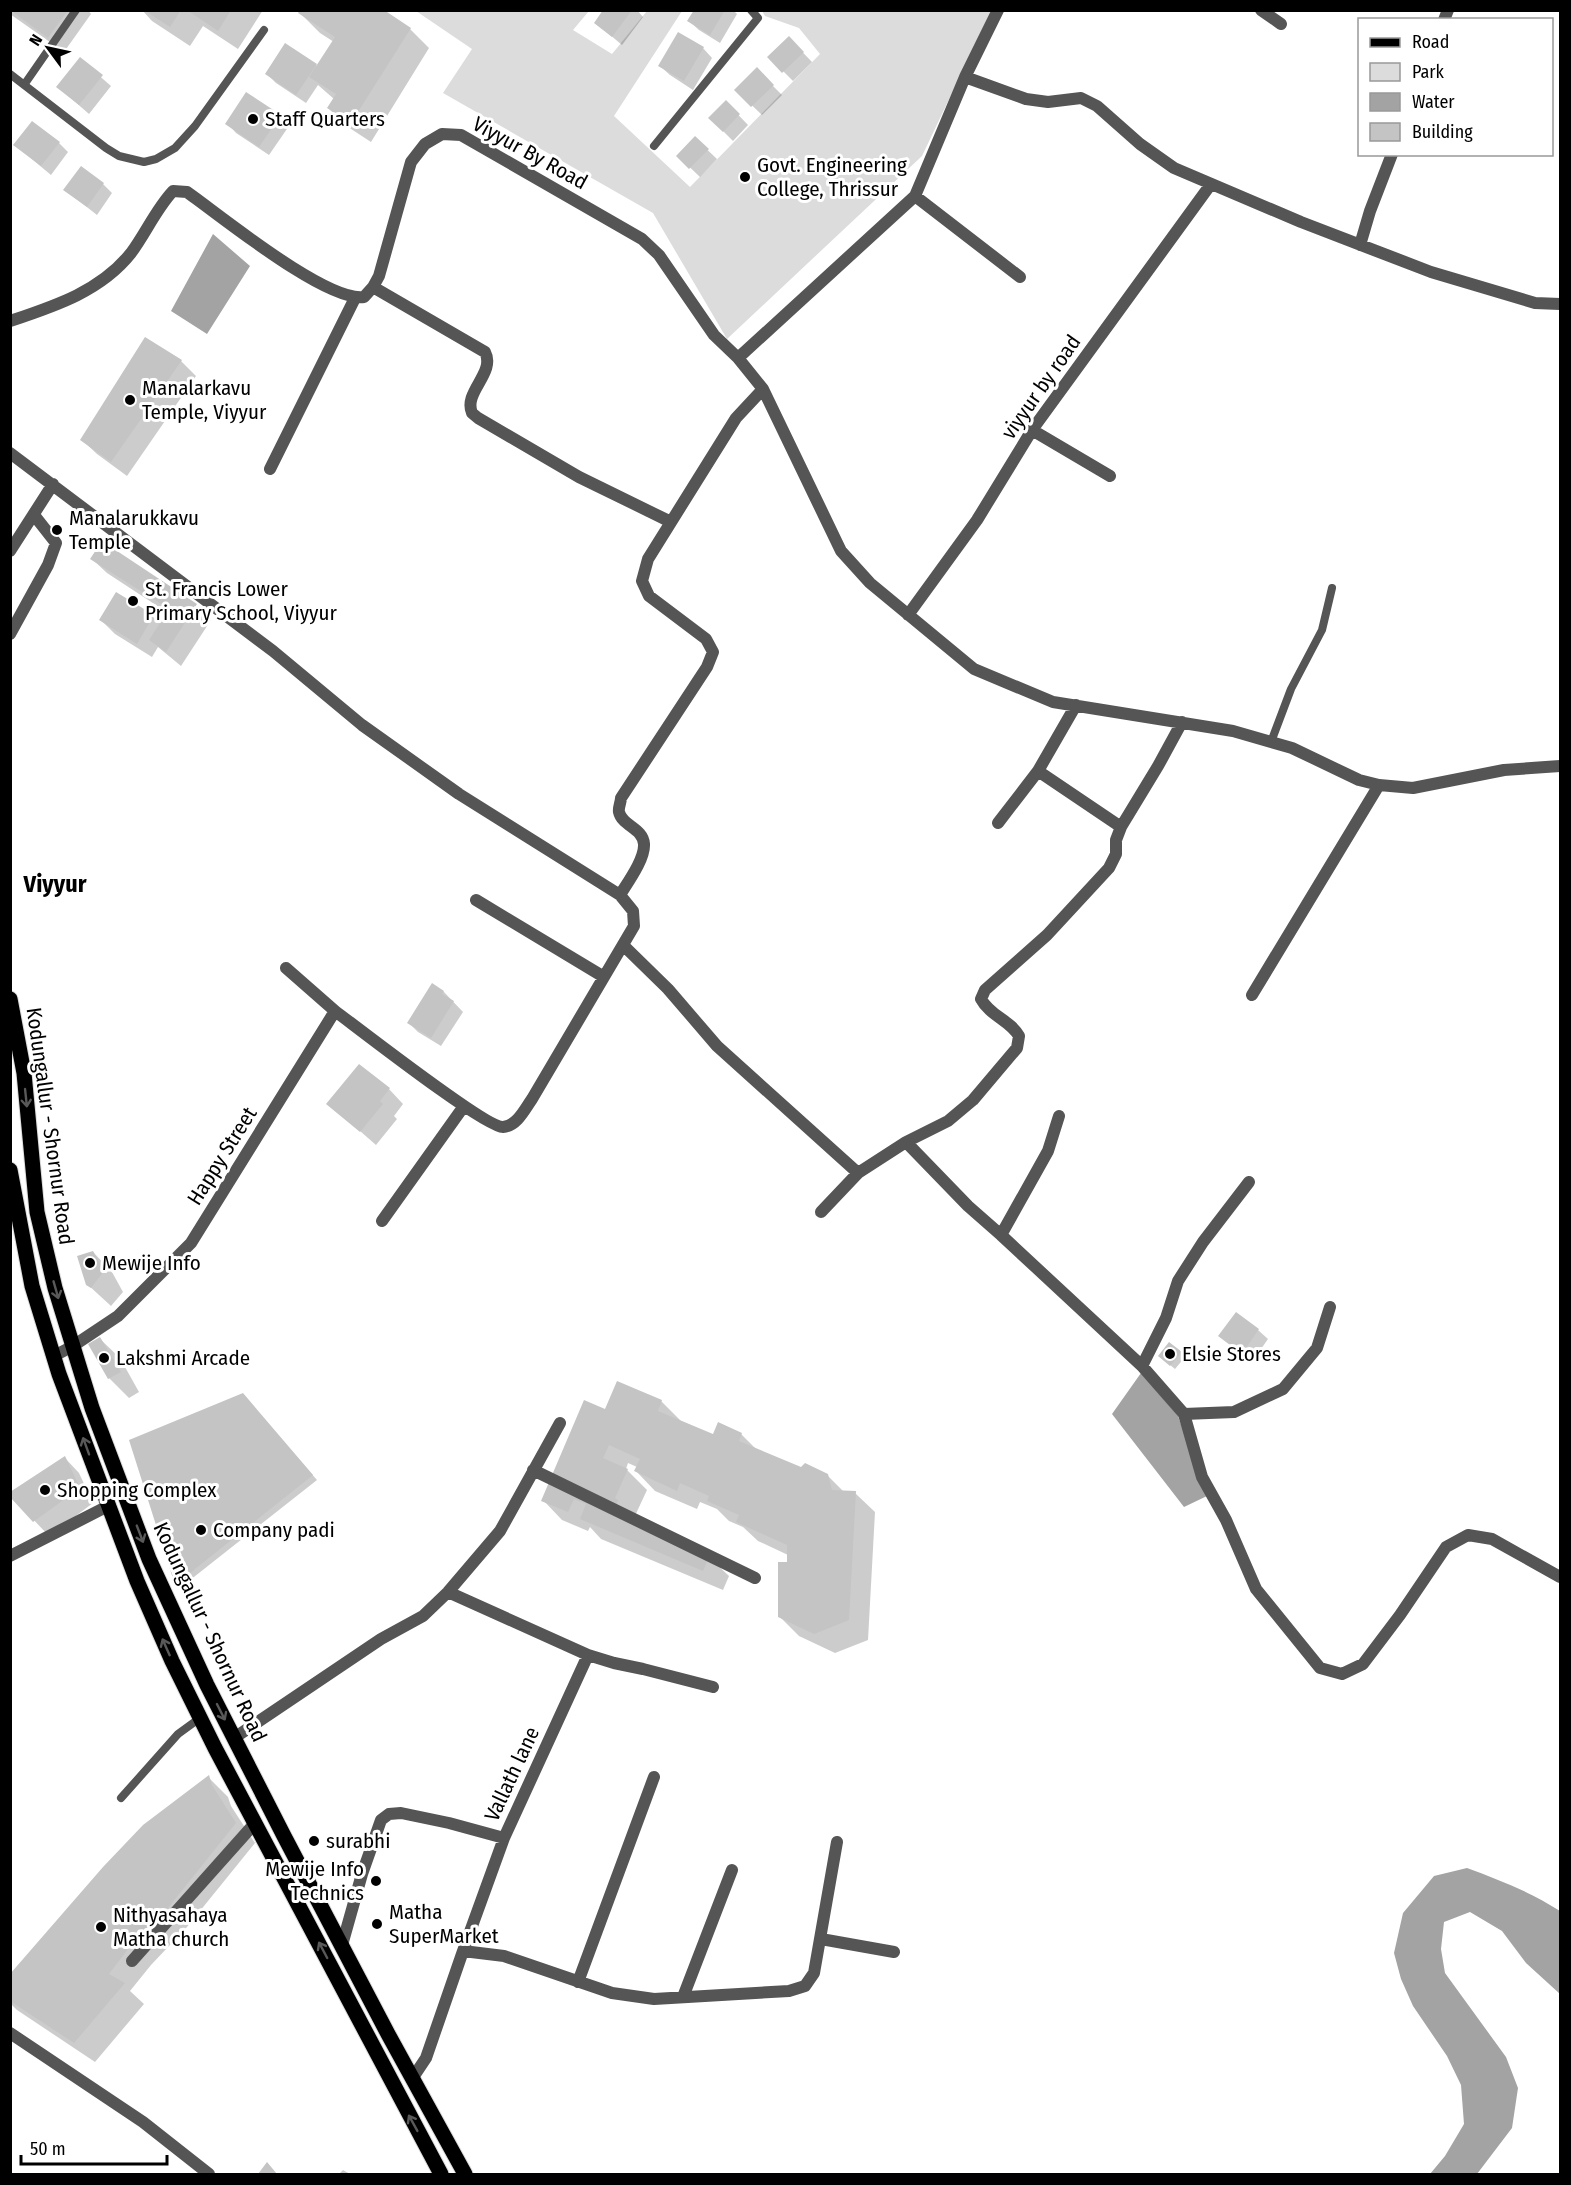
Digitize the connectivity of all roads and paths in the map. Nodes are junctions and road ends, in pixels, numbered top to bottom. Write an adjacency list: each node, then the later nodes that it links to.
1 (76, 10): 9 (lane)
2 (751, 10): 10 (lane)
3 (998, 10): 8 (street)
4 (1261, 10): 5 (street)
5 (1281, 24)
6 (264, 30): 9 (lane)
7 (10, 74): 9 (lane)
8 (965, 77): 12 (street); 13 (street)
9 (24, 85)
10 (654, 146)
11 (1391, 156): 14 (street)
12 (1211, 184): 14 (street); 22 (street, viyyur by road)
13 (915, 196): 15 (street); 20 (street)
14 (1360, 245): 18 (street)
15 (1020, 277)
16 (373, 287): 17 (street); 20 (street, Viyyur By Road); 28 (street)
17 (355, 298): 19 (street); 24 (street)
18 (1560, 304)
19 (10, 321)
20 (738, 358): 21 (street, Viyyur By Road)
21 (764, 389): 28 (street); 31 (street, Viyyur By Road)
22 (1032, 430): 25 (street); 31 (street, viyyur by road)
23 (10, 453): 26 (street)
24 (270, 469)
25 (1110, 476)
26 (53, 484): 27 (street); 41 (street)
27 (34, 514): 29 (street); 32 (street)
28 (671, 522): 41 (street)
29 (10, 551)
30 (1332, 588): 35 (lane)
31 (908, 615): 33 (street, Viyyur By Road)
32 (10, 634)
33 (1076, 705): 34 (street, Viyyur By Road); 37 (street)
34 (1182, 722): 35 (street, Viyyur By Road); 40 (street)
35 (1271, 742): 38 (street, Viyyur By Road)
36 (1560, 766): 38 (street, Viyyur By Road)
37 (1038, 771): 39 (street); 40 (street)
38 (1379, 785): 46 (street)
39 (998, 823)
40 (1121, 827): 51 (street)
41 (620, 895): 43 (street)
42 (476, 900): 45 (street)
43 (623, 945): 45 (street); 52 (street)
44 (286, 968): 48 (street)
45 (604, 977): 49 (street)
46 (1252, 995)
47 (10, 999): 59 (main road, Kodungallur - Shornur Road, one-way to 59)
48 (335, 1011): 49 (street); 59 (street, Happy Street)
49 (464, 1106): 56 (street)
50 (1059, 1116): 57 (street)
51 (906, 1143): 52 (street); 57 (street)
52 (858, 1173): 55 (street)
53 (11, 1176): 60 (main road, Kodungallur - Shornur Road)
54 (1249, 1182): 61 (street)
55 (821, 1212)
56 (382, 1221)
57 (1001, 1234): 61 (street)
58 (1330, 1307): 62 (street)
59 (73, 1346): 60 (street, Happy Street); 73 (main road, Kodungallur - Shornur Road, one-way to 73)
60 (54, 1356): 65 (main road, Kodungallur - Shornur Road, one-way to 60)
61 (1142, 1366): 62 (street)
62 (1184, 1414): 67 (street)
63 (560, 1422): 64 (street)
64 (533, 1470): 68 (street); 69 (street)
65 (108, 1506): 66 (street); 72 (main road, Kodungallur - Shornur Road, one-way to 65)
66 (10, 1556)
67 (1560, 1577)
68 (755, 1578)
69 (448, 1592): 70 (street); 73 (street)
70 (588, 1655): 71 (street); 77 (street, Vallath lane)
71 (713, 1687)
72 (201, 1718): 75 (lane); 76 (main road, Kodungallur - Shornur Road)
73 (234, 1737): 81 (main road, Kodungallur - Shornur Road)
74 (654, 1777): 85 (street)
75 (121, 1798)
76 (255, 1823): 84 (street); 90 (main road, Kodungallur - Shornur Road, one-way to 76)
77 (504, 1838): 81 (street, Vallath lane); 82 (street)
78 (837, 1842): 80 (street)
79 (732, 1869): 86 (street)
80 (821, 1939): 83 (street); 86 (street)
81 (342, 1945): 88 (main road, Kodungallur - Shornur Road)
82 (463, 1951): 85 (street); 88 (street)
83 (894, 1952)
84 (132, 1961)
85 (579, 1982): 86 (street)
86 (683, 1997)
87 (10, 2033): 89 (street)
88 (412, 2079): 91 (main road, Kodungallur - Shornur Road)
89 (209, 2175)
90 (441, 2175)
91 (465, 2175)

